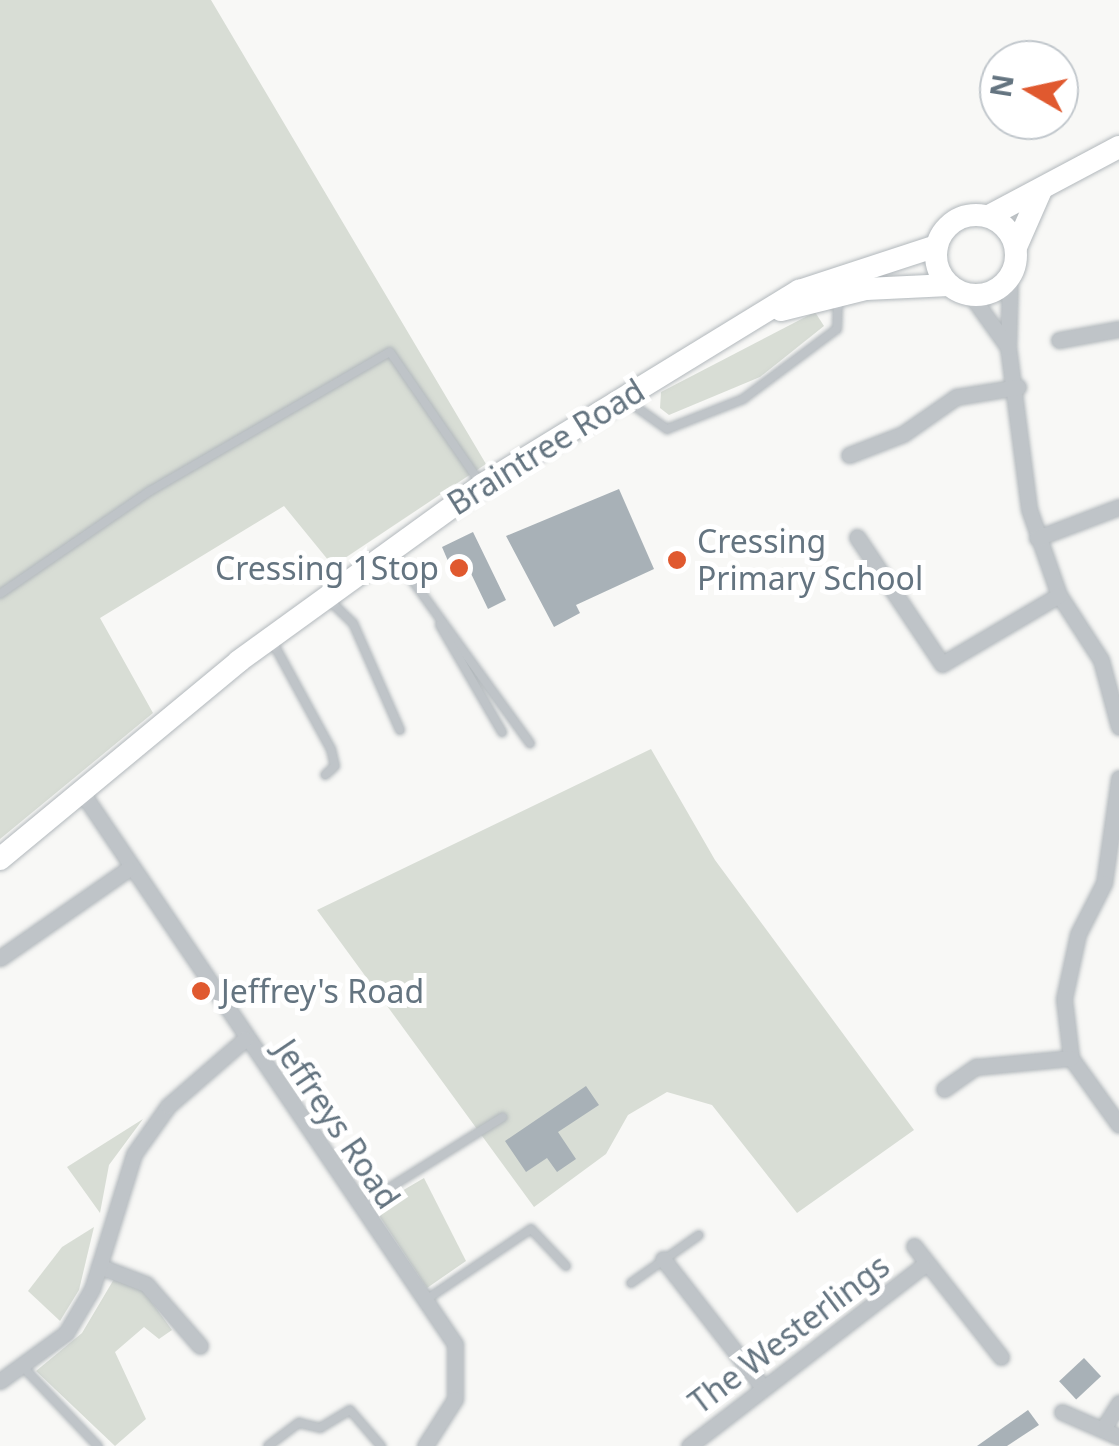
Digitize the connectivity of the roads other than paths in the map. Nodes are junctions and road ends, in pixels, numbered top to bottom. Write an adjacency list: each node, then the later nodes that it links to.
1 (1119, 147): 2 (main road)
2 (1041, 190): 3 (main road); 5 (main road)
3 (989, 216): 4 (main road); 5 (main road)
4 (937, 246): 7 (main road); 9 (main road, Braintree Road)
5 (1016, 247): 6 (main road)
6 (1010, 277): 7 (main road); 12 (street)
7 (960, 290): 8 (main road, Braintree Road); 12 (street)
8 (837, 296): 9 (main road, Braintree Road); 14 (lane)
9 (773, 311): 14 (main road, Braintree Road)
10 (1119, 329): 11 (street)
11 (1060, 340)
12 (1008, 348): 13 (street)
13 (1018, 387): 15 (street); 19 (street)
14 (622, 396): 16 (main road, Braintree Road)
15 (849, 455)
16 (482, 485): 20 (main road, Braintree Road); 21 (lane)
17 (1119, 506): 19 (street)
18 (857, 537): 22 (street)
19 (1037, 538): 22 (street)
20 (390, 548): 23 (main road, Braintree Road); 24 (lane)
21 (0, 594)
22 (1059, 595): 26 (street)
23 (325, 596): 25 (main road, Braintree Road); 27 (lane)
24 (440, 625): 28 (lane); 29 (lane)
25 (270, 637): 30 (lane); 32 (main road, Braintree Road)
26 (1119, 727)
27 (400, 730)
28 (502, 732)
29 (530, 743)
30 (325, 775)
31 (1119, 778): 35 (street)
32 (81, 791): 33 (main road, Braintree Road); 34 (street, Jeffreys Road)
33 (0, 859)
34 (128, 869): 36 (street); 37 (street, Jeffreys Road)
35 (1112, 886): 38 (street)
36 (0, 958)
37 (245, 1040): 42 (street, Jeffreys Road); 46 (street)
38 (1071, 1058): 39 (street); 41 (street)
39 (944, 1088)
40 (503, 1117): 42 (lane)
41 (1119, 1126)
42 (360, 1206): 50 (street, Jeffreys Road)
43 (699, 1234): 45 (lane)
44 (914, 1246): 48 (street, The Westerlings)
45 (664, 1259): 49 (lane); 54 (street)
46 (98, 1266): 51 (street); 53 (street)
47 (566, 1266): 50 (lane)
48 (923, 1266): 52 (street, The Westerlings); 54 (street, The Westerlings)
49 (632, 1282)
50 (424, 1302): 63 (street, Jeffreys Road)
51 (200, 1346)
52 (1000, 1357)
53 (8, 1370): 60 (lane)
54 (762, 1386): 59 (street, The Westerlings)
55 (1119, 1403): 57 (street)
56 (1062, 1412): 57 (street)
57 (1106, 1424): 58 (street)
58 (1119, 1438)
59 (708, 1439): 64 (street, The Westerlings)
60 (98, 1446)
61 (268, 1446): 62 (lane)
62 (380, 1446)
63 (425, 1446)
64 (689, 1446)

